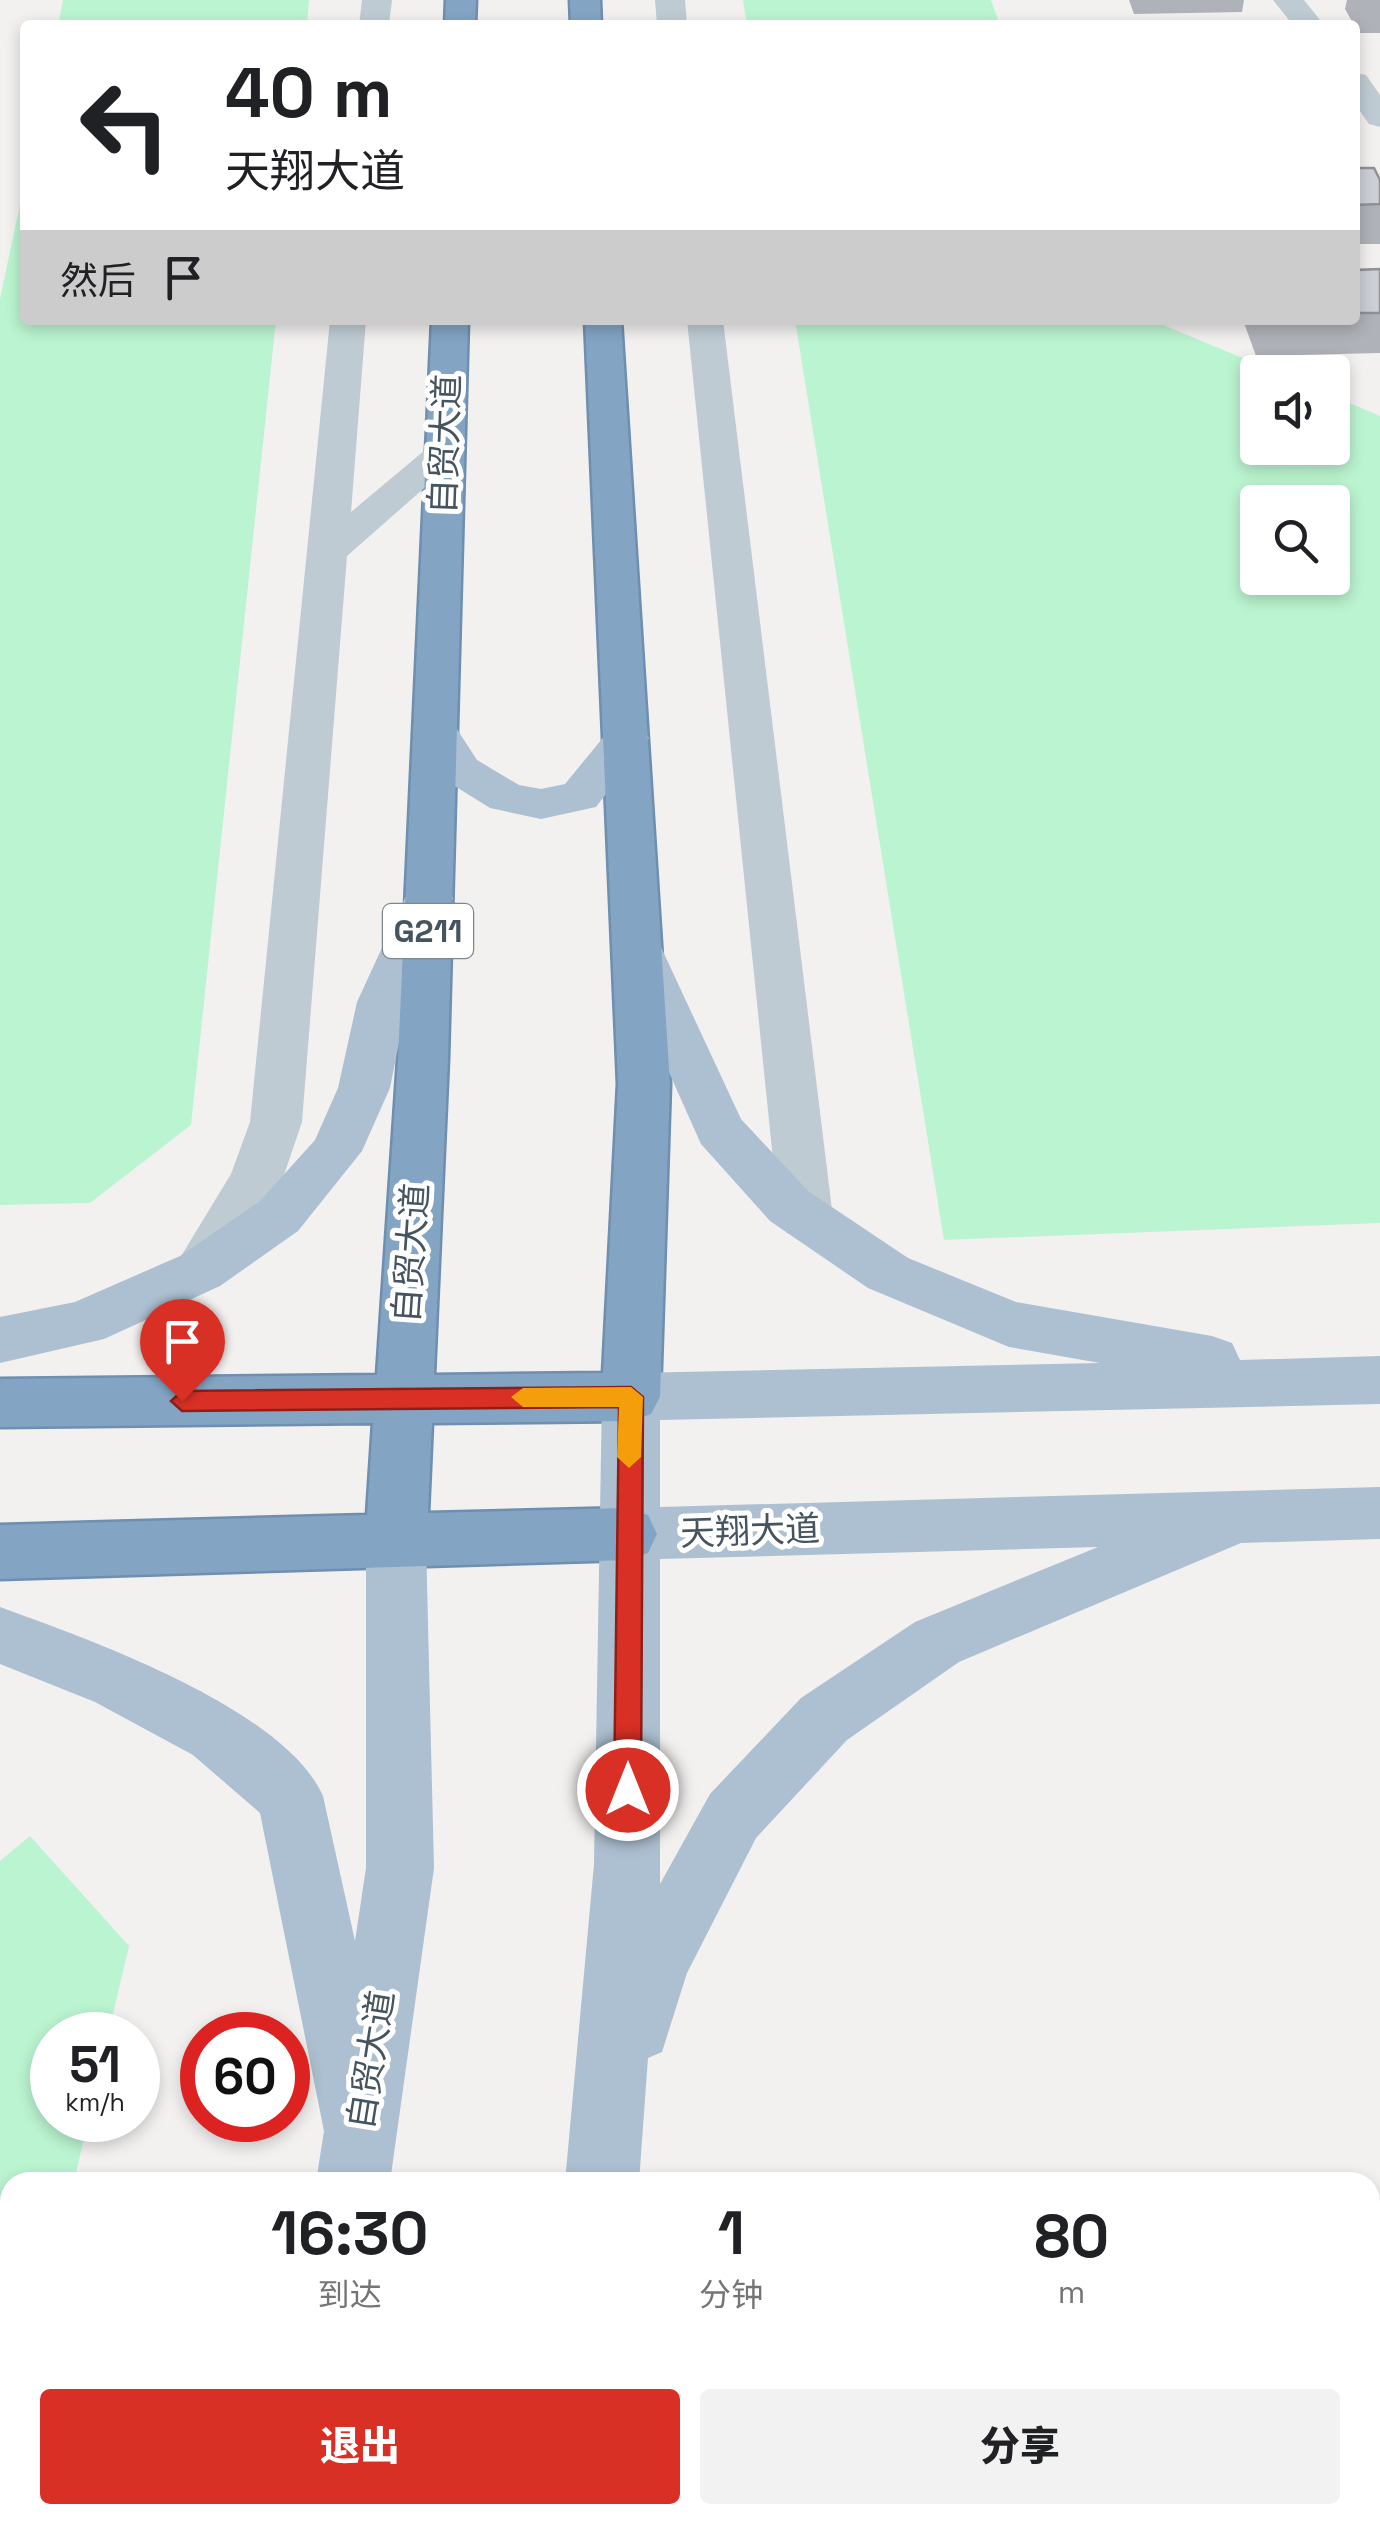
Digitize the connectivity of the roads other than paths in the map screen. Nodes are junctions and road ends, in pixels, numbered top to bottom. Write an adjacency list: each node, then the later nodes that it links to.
1 (1288, 0): 2 (street)
2 (1304, 20)
3 (1360, 89): 4 (street)
4 (1380, 117)
5 (348, 325): 10 (street)
6 (450, 325): 9 (highway, 自贸大道 / G211)
7 (603, 325): 12 (highway)
8 (705, 325): 15 (street)
9 (445, 453): 10 (street); 11 (highway, 自贸大道 / G211)
10 (327, 552): 16 (street)
11 (435, 730): 12 (main road); 13 (highway, 自贸大道 / G211)
12 (627, 738): 14 (highway)
13 (429, 898): 16 (main road); 20 (highway, 自贸大道 / G211)
14 (636, 945): 15 (main road); 19 (highway)
15 (806, 1218): 18 (main road)
16 (200, 1271): 17 (main road)
17 (0, 1340)
18 (1374, 1380): 19 (main road)
19 (631, 1397): 20 (highway); 24 (main road)
20 (401, 1398): 21 (highway); 25 (highway, 自贸大道 / G211)
21 (0, 1403)
22 (1380, 1513): 23 (main road, 天翔大道)
23 (1237, 1517): 24 (main road, 天翔大道); 29 (main road)
24 (628, 1534): 25 (highway, 天翔大道); 29 (main road)
25 (396, 1542): 26 (highway, 天翔大道); 28 (main road, 自贸大道)
26 (0, 1552)
27 (0, 1635): 28 (main road)
28 (356, 2156)
29 (604, 2161)

